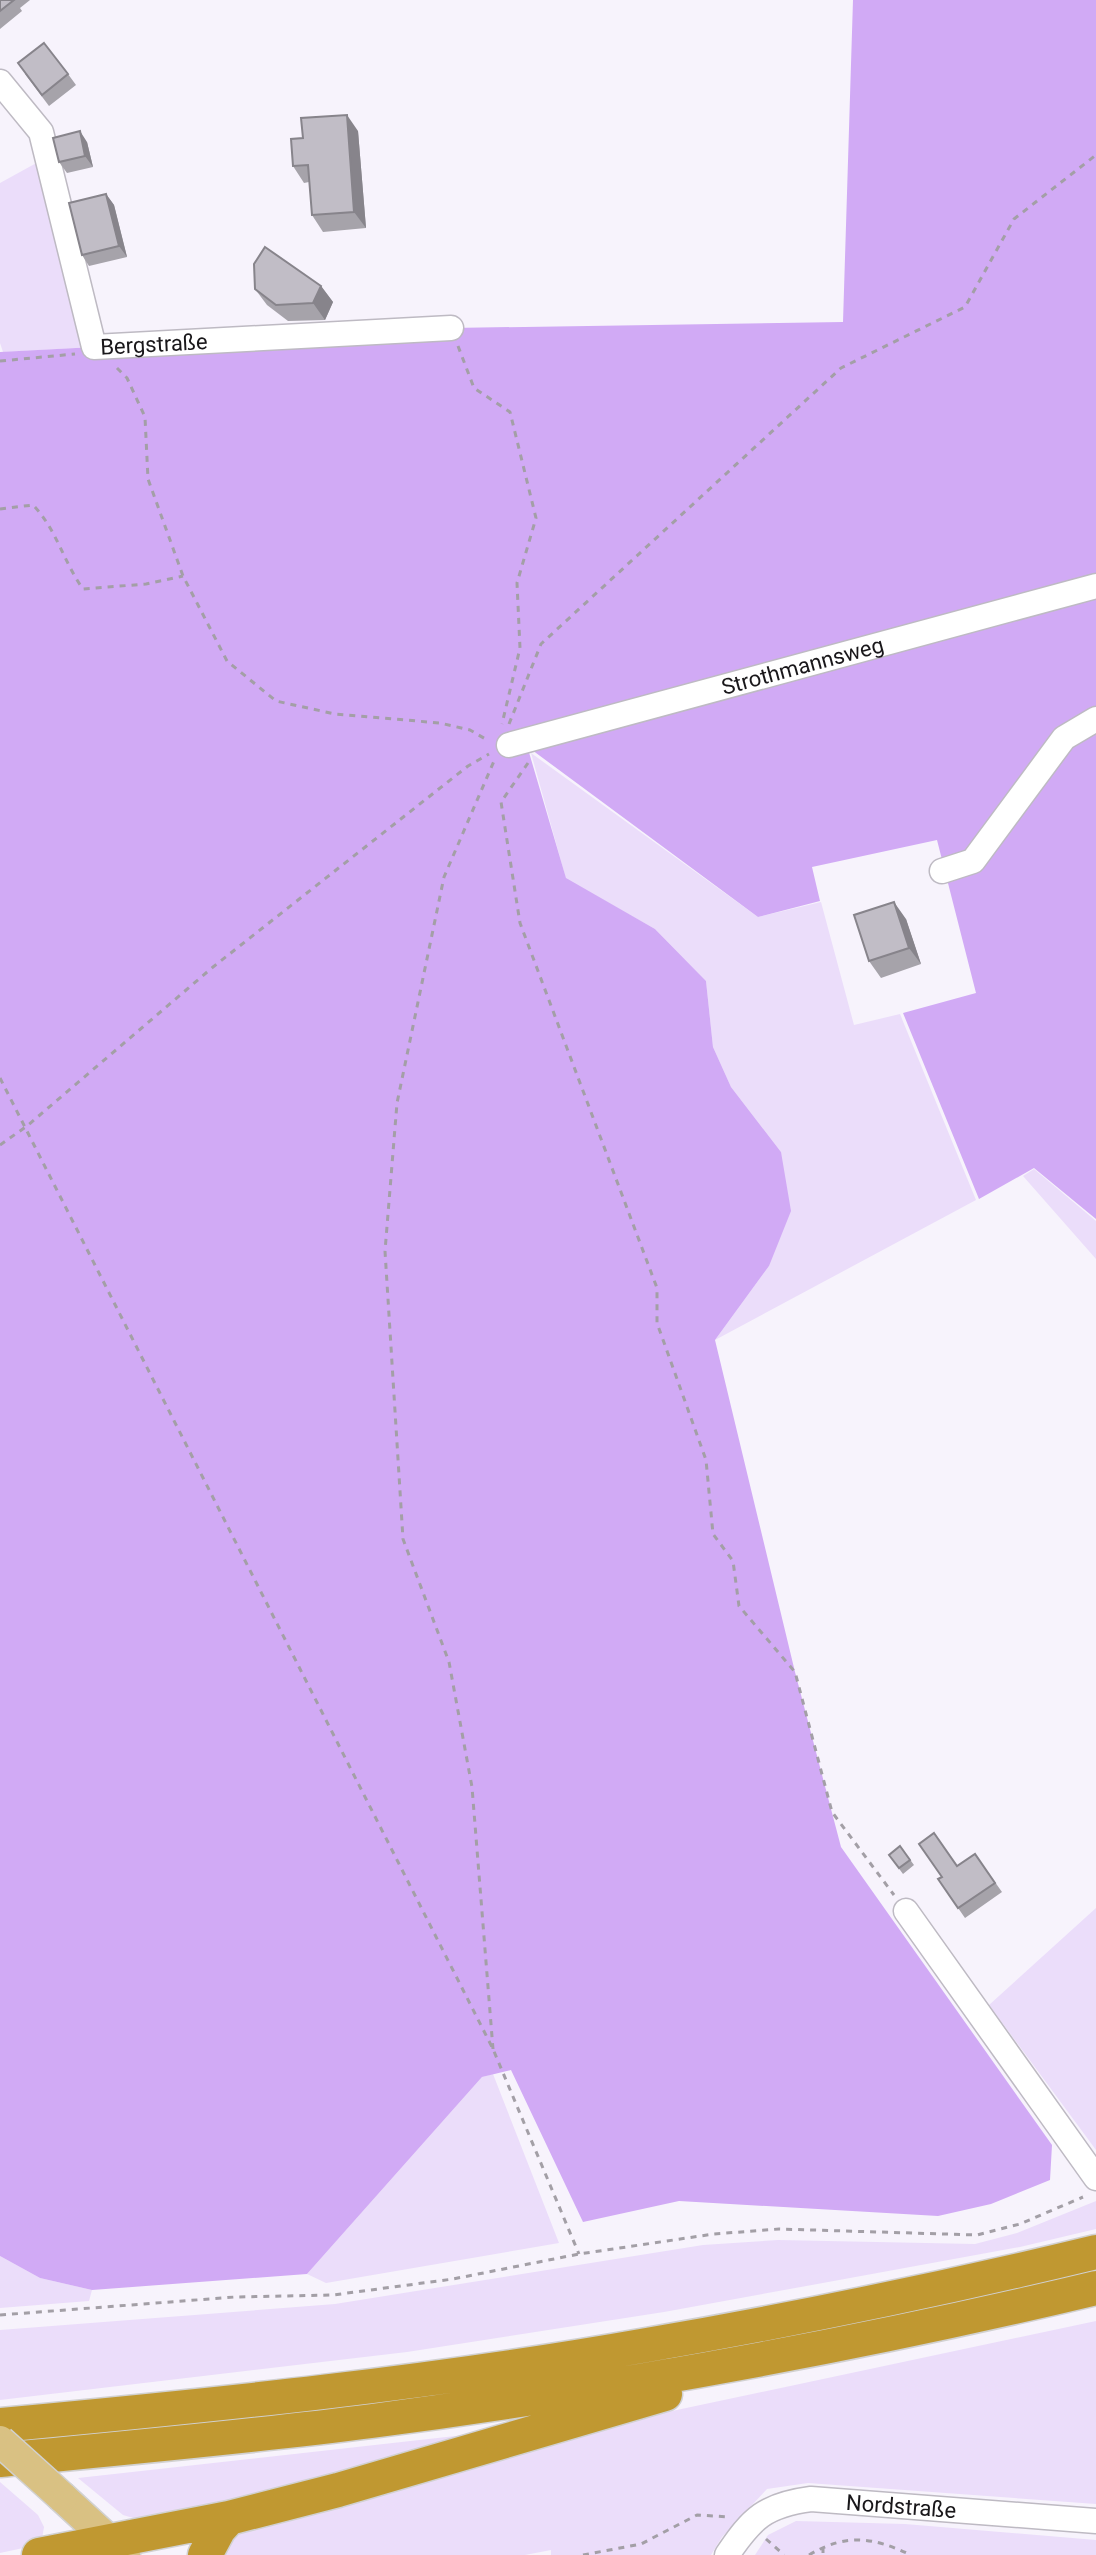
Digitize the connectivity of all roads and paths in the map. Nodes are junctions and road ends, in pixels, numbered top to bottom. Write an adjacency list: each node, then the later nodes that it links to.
1 (0, 82): 4 (street, Bergstraße)
2 (1096, 155): 10 (path)
3 (451, 328): 4 (street, Bergstraße); 10 (path)
4 (94, 347): 5 (path); 7 (path)
5 (0, 361)
6 (0, 509): 7 (path)
7 (183, 576): 10 (path)
8 (1096, 586): 10 (street, Strothmannsweg)
9 (1096, 719): 11 (street)
10 (500, 743): 13 (path); 15 (path); 16 (path)
11 (942, 871)
12 (0, 1078): 13 (path)
13 (27, 1126): 14 (path); 16 (path)
14 (0, 1145)
15 (906, 1911): 17 (street)
16 (493, 2049): 19 (path)
17 (1090, 2187): 19 (path)
18 (1096, 2252): 23 (highway)
19 (579, 2254): 21 (path)
20 (1096, 2288): 22 (highway)
21 (0, 2315)
22 (842, 2342): 25 (highway); 26 (highway)
23 (0, 2425)
24 (0, 2441): 30 (main road, bridge)
25 (0, 2460)
26 (229, 2518): 30 (highway); 32 (highway)
27 (1096, 2521): 28 (street, Nordstraße)
28 (749, 2524): 33 (path); 34 (street, Nordstraße)
29 (823, 2547): 35 (path); 36 (path); 37 (path)
30 (118, 2548): 31 (highway)
31 (39, 2555)
32 (205, 2555)
33 (583, 2555)
34 (727, 2555)
35 (809, 2555)
36 (823, 2555)
37 (911, 2555)

